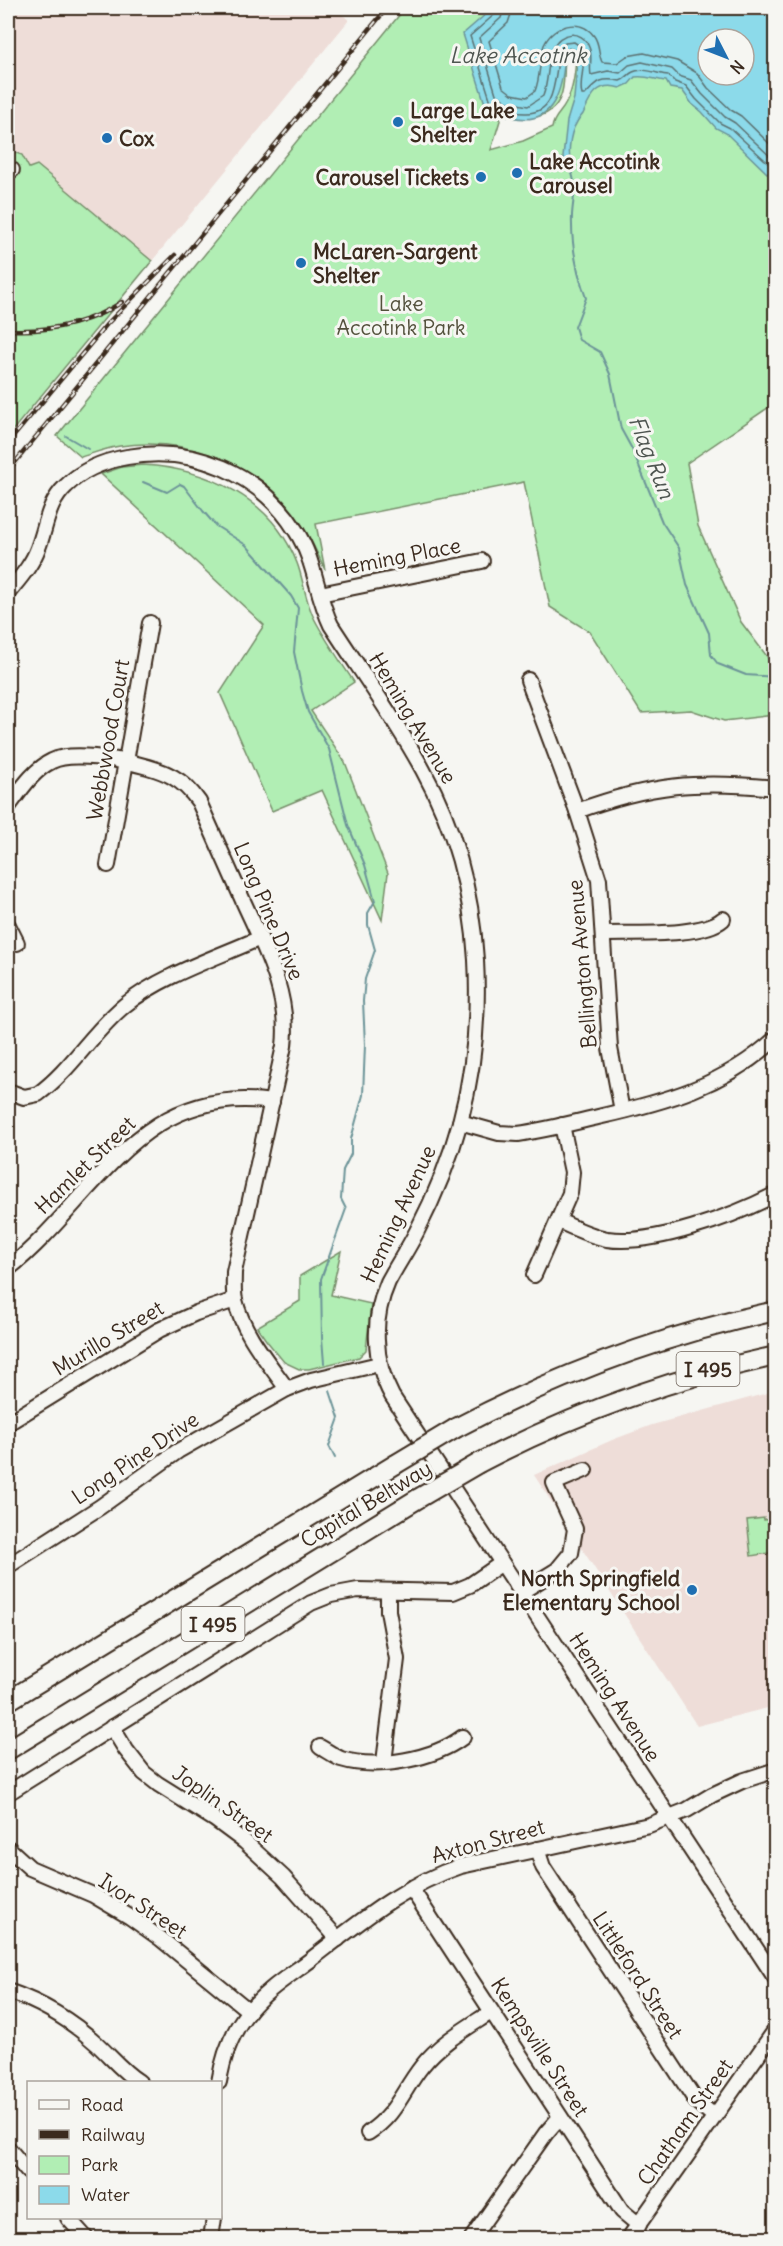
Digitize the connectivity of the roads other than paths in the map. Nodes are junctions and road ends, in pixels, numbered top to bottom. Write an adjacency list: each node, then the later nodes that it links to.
1 (482, 561): 3 (street, Heming Place)
2 (8, 593): 3 (street, Heming Avenue)
3 (320, 594): 20 (street, Heming Avenue)
4 (150, 623): 6 (street, Webbwood Court)
5 (528, 680): 9 (street, Bellington Avenue)
6 (126, 763): 8 (street, Long Pine Drive); 10 (street, Webbwood Court); 14 (street, Long Pine Drive)
7 (776, 788): 9 (street)
8 (8, 807)
9 (577, 812): 13 (street, Bellington Avenue)
10 (108, 865)
11 (723, 919): 13 (street)
12 (8, 925): 15 (street)
13 (603, 934): 19 (street, Bellington Avenue)
14 (260, 938): 17 (street); 18 (street, Long Pine Drive)
15 (17, 943)
16 (776, 1038): 19 (street)
17 (8, 1091)
18 (272, 1102): 24 (street, Hamlet Street); 26 (street, Long Pine Drive)
19 (622, 1111): 21 (street)
20 (460, 1122): 21 (street); 32 (street, Heming Avenue)
21 (562, 1125): 23 (street)
22 (776, 1194): 23 (street)
23 (559, 1221): 25 (street)
24 (9, 1264)
25 (534, 1275)
26 (235, 1300): 33 (street, Long Pine Drive); 35 (street, Murillo Street)
27 (776, 1311): 29 (highway, Capital Beltway / I 495)
28 (776, 1320): 29 (highway, I 495)
29 (673, 1339): 41 (highway, Capital Beltway / I 495, bridge)
30 (776, 1346): 34 (highway, I 495)
31 (776, 1356): 34 (highway, Capital Beltway / I 495)
32 (379, 1364): 33 (street, Long Pine Drive); 37 (street, Heming Avenue)
33 (287, 1389): 38 (street, Long Pine Drive)
34 (642, 1393): 45 (highway, Capital Beltway / I 495, bridge)
35 (8, 1423)
36 (585, 1470): 40 (street)
37 (502, 1563): 39 (street); 40 (street, Heming Avenue)
38 (8, 1566)
39 (388, 1591): 42 (street); 46 (street)
40 (521, 1592): 49 (street, Heming Avenue)
41 (8, 1701)
42 (112, 1727): 48 (street); 53 (street, Joplin Street)
43 (463, 1737): 46 (street)
44 (320, 1748): 46 (street)
45 (8, 1750)
46 (384, 1762)
47 (776, 1770): 49 (street, Axton Street)
48 (8, 1793)
49 (669, 1817): 51 (street, Axton Street); 54 (street, Heming Avenue)
50 (8, 1848): 56 (street, Ivor Street)
51 (537, 1849): 52 (street, Axton Street); 61 (street, Littleford Street)
52 (411, 1888): 53 (street, Axton Street); 57 (street, Kempsville Street)
53 (338, 1939): 56 (street, Axton Street)
54 (776, 1979)
55 (8, 1991): 59 (street)
56 (249, 2011): 60 (street, Axton Street)
57 (492, 2012): 62 (street, Kempsville Street); 63 (street)
58 (776, 2029): 61 (street, Chatham Street)
59 (138, 2081)
60 (219, 2081)
61 (714, 2116): 68 (street, Chatham Street)
62 (560, 2117): 68 (street, Kempsville Street); 71 (street)
63 (368, 2133)
64 (8, 2148): 65 (street)
65 (27, 2171)
66 (70, 2219): 69 (street)
67 (214, 2219): 70 (street)
68 (639, 2225): 72 (street, Chatham Street)
69 (86, 2238)
70 (211, 2238)
71 (472, 2238)
72 (629, 2238)

